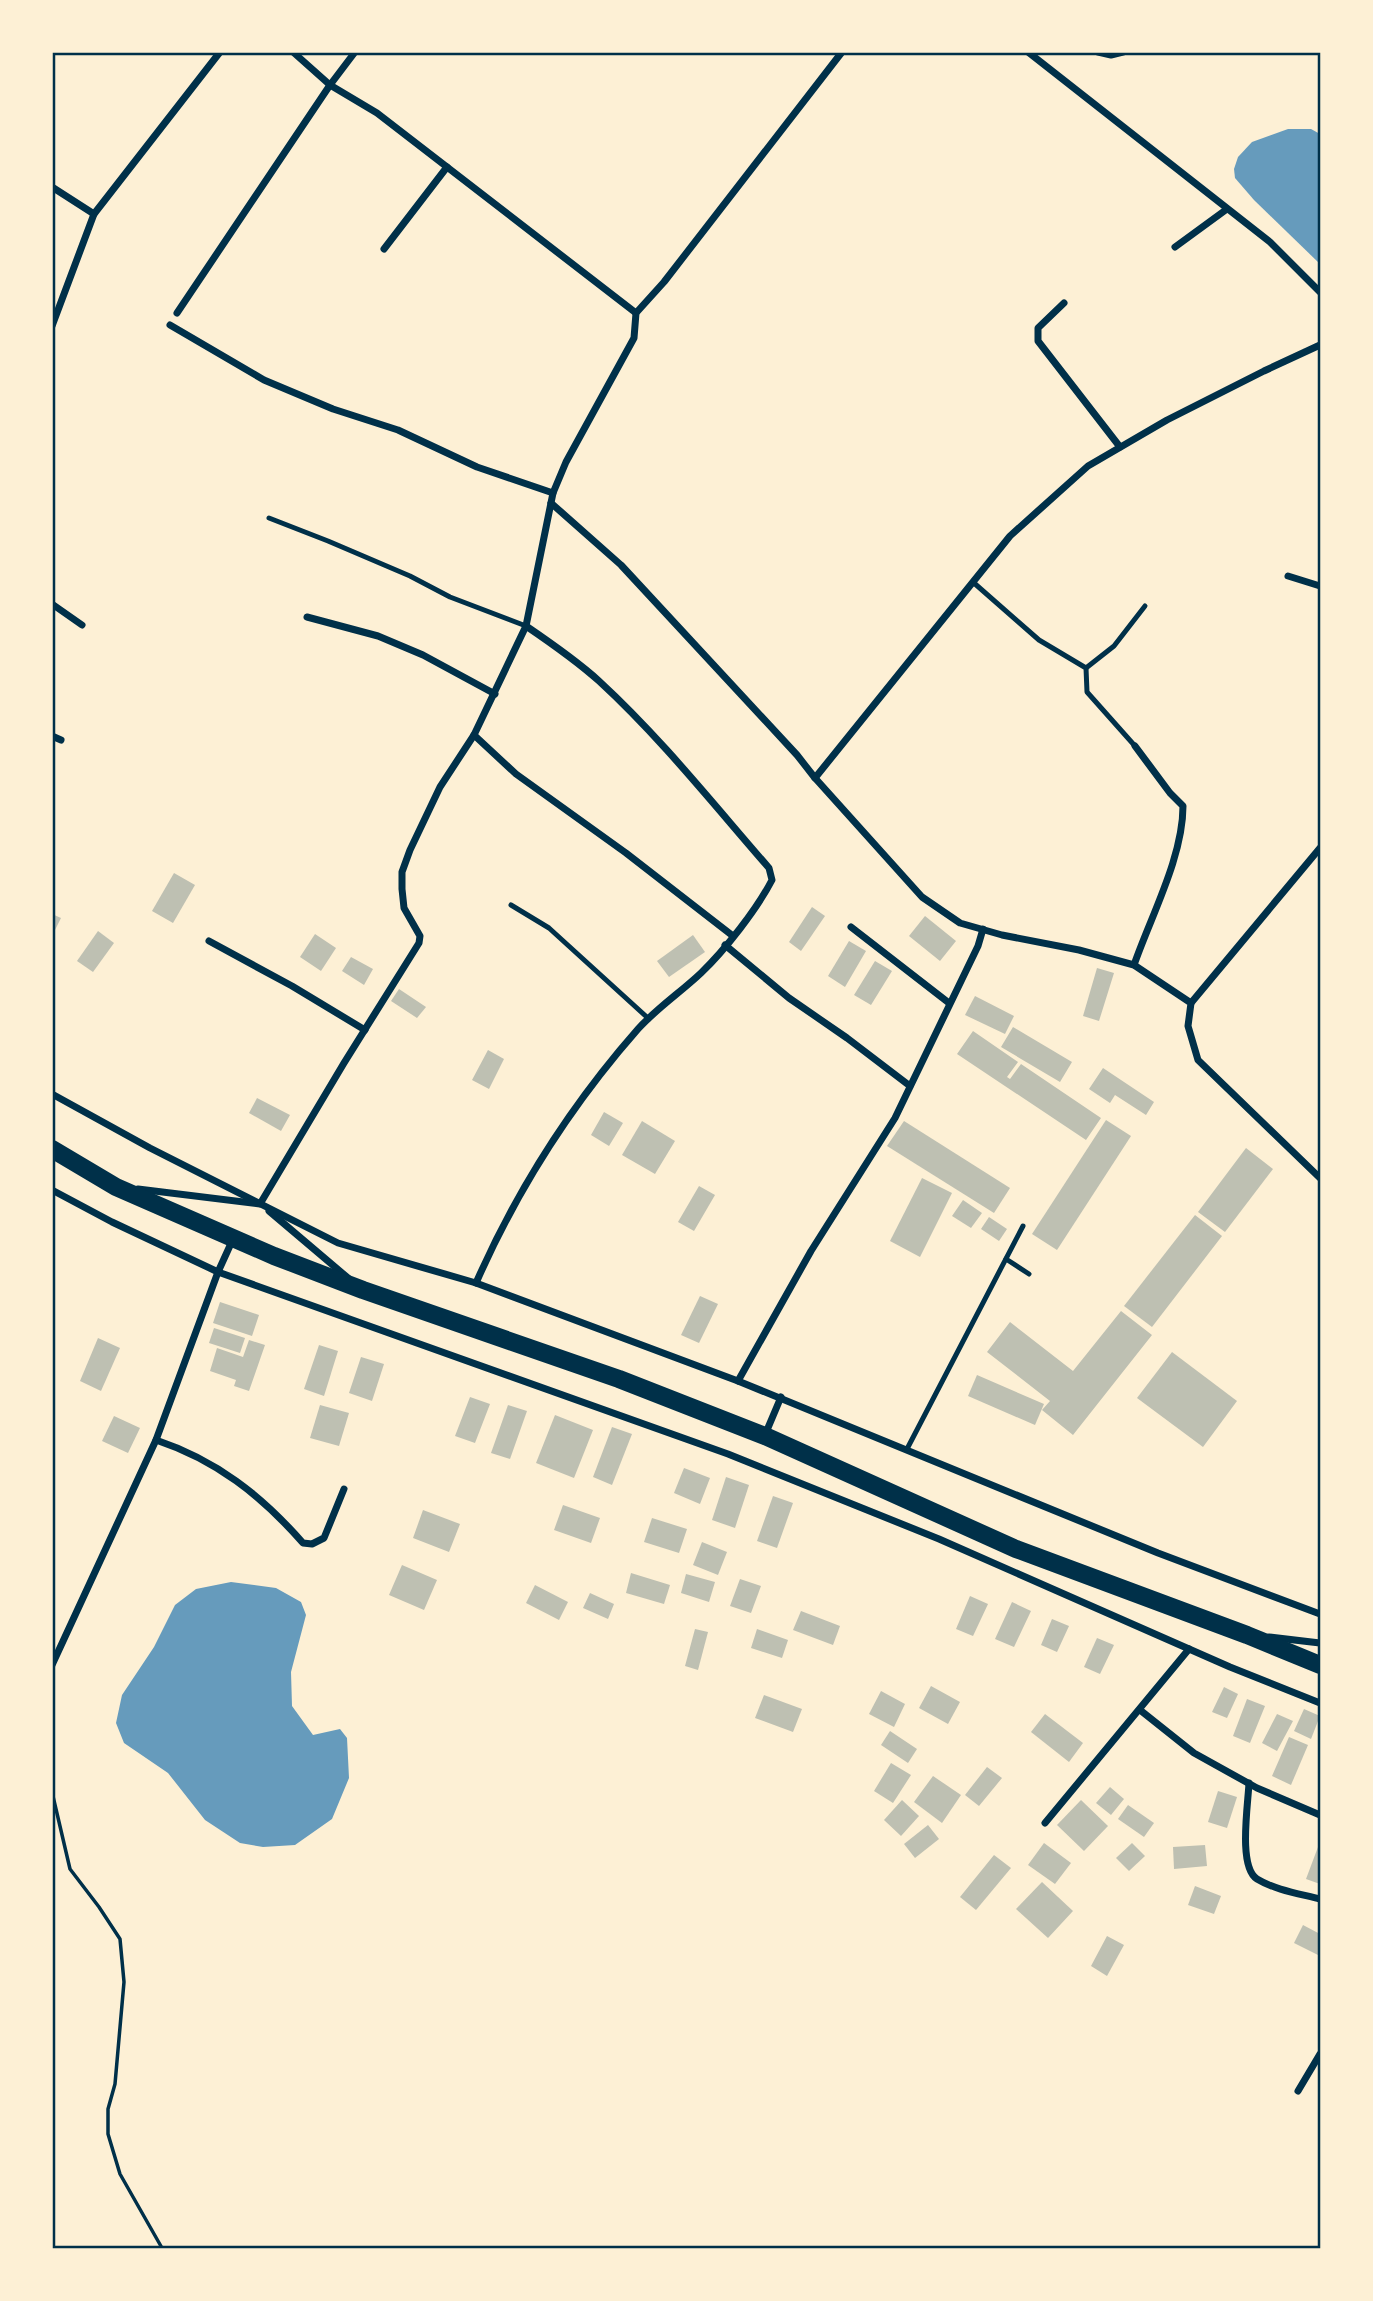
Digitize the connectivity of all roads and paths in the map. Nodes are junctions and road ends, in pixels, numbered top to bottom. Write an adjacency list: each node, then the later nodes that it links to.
1 (220, 52): 12 (street)
2 (293, 52): 8 (street)
3 (355, 52): 8 (street)
4 (842, 52): 18 (street)
5 (1028, 52): 11 (street)
6 (1098, 52): 7 (street)
7 (1123, 52)
8 (330, 85): 9 (street); 17 (street)
9 (447, 167): 14 (street); 18 (street)
10 (52, 187): 12 (street)
11 (1227, 209): 13 (street); 15 (street)
12 (94, 214): 20 (street)
13 (1175, 247)
14 (384, 249)
15 (1321, 292)
16 (1064, 303): 22 (street)
17 (177, 313)
18 (636, 313): 23 (street)
19 (170, 325): 23 (street)
20 (52, 326)
21 (1321, 345): 22 (street)
22 (1120, 447): 27 (street)
23 (553, 493): 24 (street)
24 (551, 503): 33 (street); 40 (street)
25 (269, 519): 33 (lane)
26 (1288, 576): 28 (street)
27 (974, 583): 34 (lane); 40 (street)
28 (1321, 586)
29 (52, 604): 32 (street)
30 (1145, 606): 34 (lane)
31 (307, 617): 35 (street)
32 (82, 625)
33 (526, 626): 35 (street); 45 (street)
34 (1086, 668): 39 (lane)
35 (495, 694): 37 (street)
36 (52, 736): 38 (street)
37 (474, 736): 45 (street); 52 (street)
38 (61, 740)
39 (1135, 746): 48 (street)
40 (815, 778): 44 (street)
41 (1321, 848): 50 (street)
42 (512, 905): 51 (lane)
43 (851, 928): 49 (street)
44 (983, 929): 48 (street); 49 (street)
45 (733, 936): 47 (street)
46 (209, 941): 52 (street)
47 (725, 946): 51 (street); 53 (street)
48 (1134, 965): 50 (street)
49 (949, 1003): 53 (street)
50 (1191, 1003): 56 (street)
51 (649, 1019): 65 (street)
52 (365, 1030): 59 (street)
53 (910, 1086): 67 (street)
54 (52, 1094): 59 (street)
55 (52, 1149): 57 (main road)
56 (1321, 1178)
57 (116, 1186): 59 (street); 61 (main road)
58 (52, 1190): 63 (street)
59 (260, 1204): 65 (street); 66 (street)
60 (1023, 1226): 62 (lane)
61 (233, 1238): 63 (street); 66 (main road)
62 (1006, 1259): 64 (lane); 71 (lane)
63 (218, 1272): 70 (street); 76 (street)
64 (1029, 1274)
65 (476, 1283): 67 (street)
66 (363, 1290): 69 (main road)
67 (738, 1381): 68 (street)
68 (781, 1397): 69 (street); 71 (street)
69 (765, 1436): 74 (main road)
70 (156, 1440): 72 (street); 77 (street)
71 (907, 1449): 73 (street)
72 (344, 1489)
73 (1321, 1614)
74 (1247, 1635): 75 (street); 78 (main road)
75 (1321, 1643)
76 (1189, 1649): 79 (street); 80 (street)
77 (52, 1665)
78 (1321, 1665)
79 (1321, 1703)
80 (1140, 1710): 81 (street); 84 (street)
81 (1249, 1783): 83 (street); 85 (street)
82 (52, 1792): 88 (path)
83 (1321, 1815)
84 (1045, 1824)
85 (1321, 1899)
86 (1321, 2054): 87 (street)
87 (1298, 2091)
88 (162, 2249)

